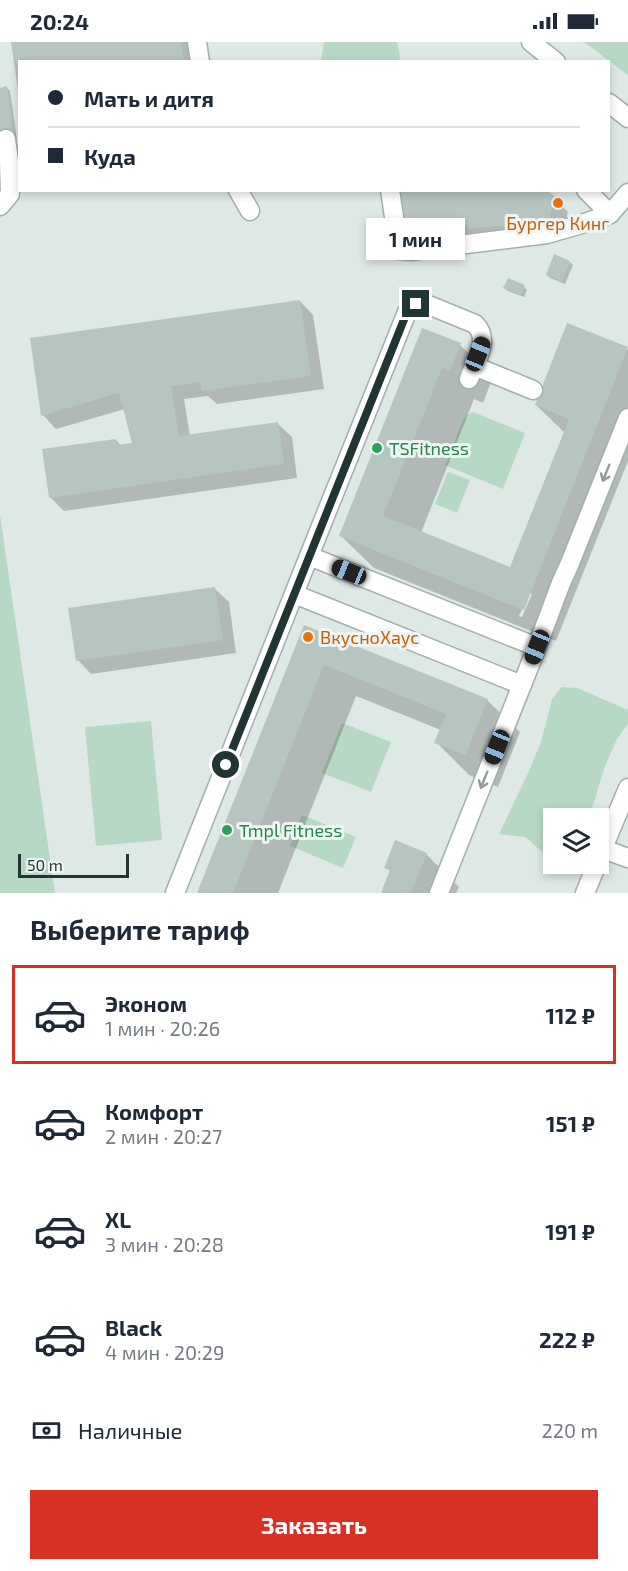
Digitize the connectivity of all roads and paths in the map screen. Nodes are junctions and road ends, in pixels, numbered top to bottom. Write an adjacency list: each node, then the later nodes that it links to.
1 (197, 42): 3 (street)
2 (531, 42): 4 (street)
3 (200, 60)
4 (554, 60)
5 (610, 104): 6 (street)
6 (628, 118)
7 (6, 139): 12 (street)
8 (238, 192): 13 (street)
9 (390, 192): 14 (street)
10 (588, 192): 14 (street)
11 (628, 193): 14 (street)
12 (0, 206)
13 (250, 211)
14 (610, 214)
15 (533, 390): 17 (street)
16 (628, 418): 19 (street, one-way to 19)
17 (309, 556): 18 (street); 19 (street)
18 (294, 594): 20 (street); 27 (street)
19 (537, 647): 20 (street)
20 (522, 685): 28 (street, one-way to 28)
21 (628, 788): 22 (street)
22 (609, 836)
23 (609, 858): 24 (street)
24 (628, 858)
25 (596, 874): 26 (street)
26 (591, 891)
27 (175, 893)
28 (439, 893)

